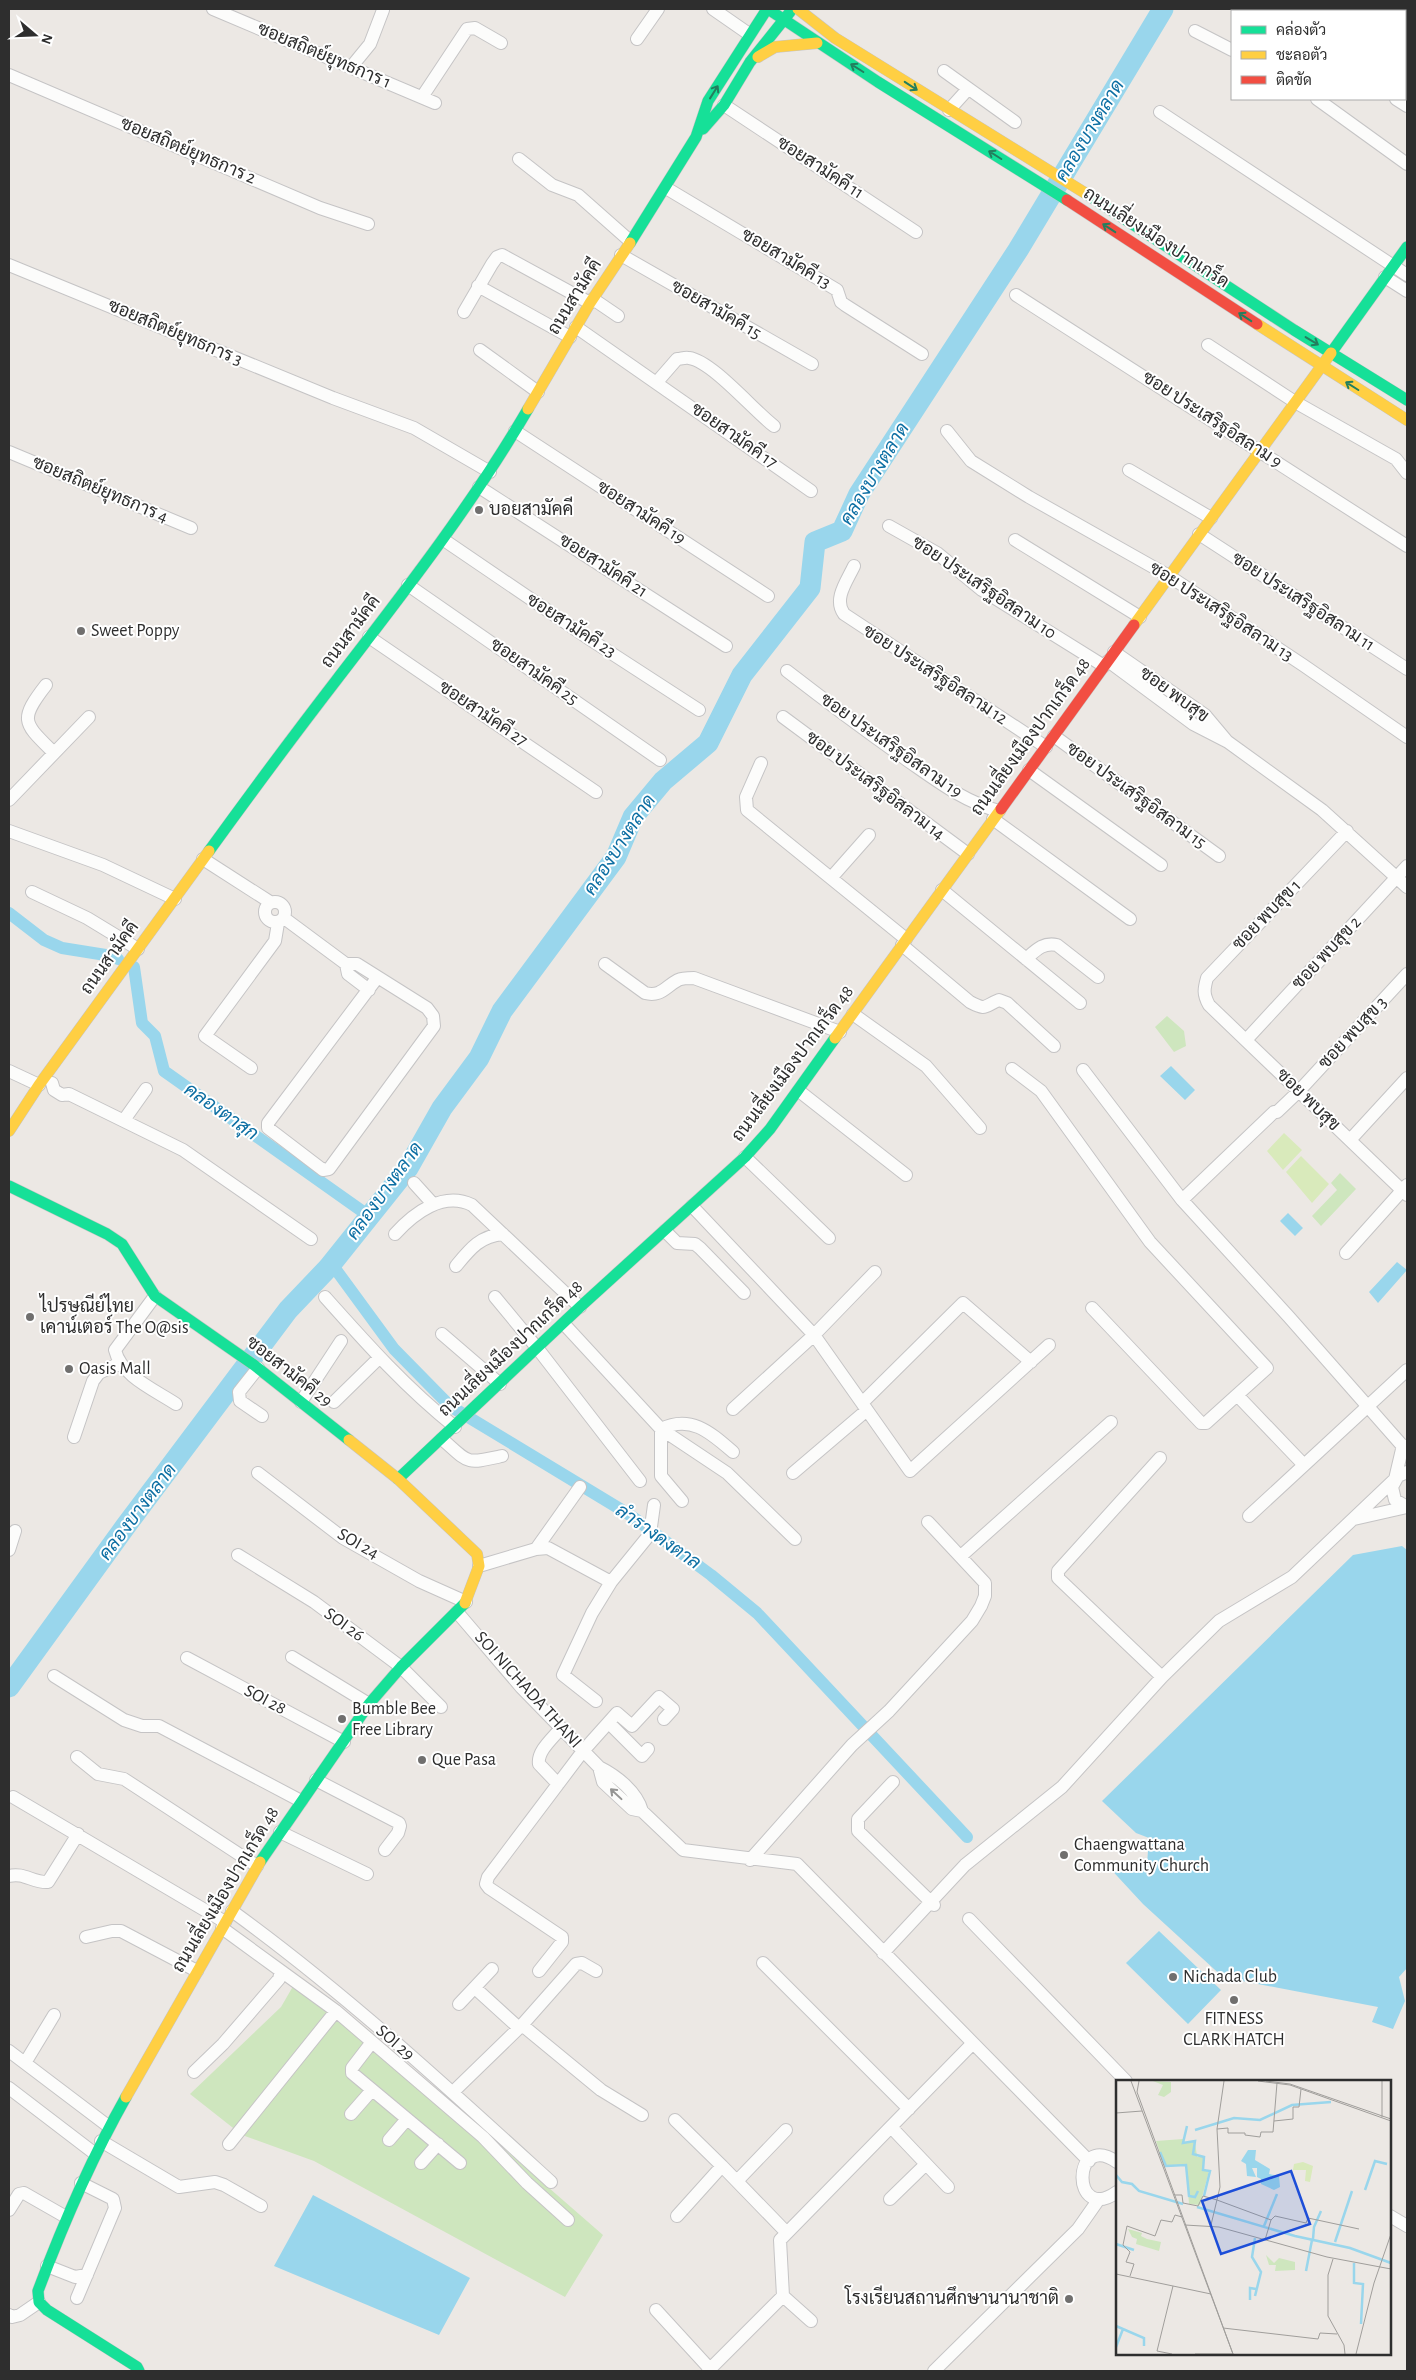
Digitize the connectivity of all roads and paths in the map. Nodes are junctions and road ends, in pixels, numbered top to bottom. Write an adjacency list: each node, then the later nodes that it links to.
1 (213, 9): 16 (street, ซอยสถิตย์ยุทธการ 1)
2 (658, 9): 11 (street)
3 (713, 9): 10 (street)
4 (767, 9): 8 (street, ถนนเลี่ยงเมืองปากเกร็ด); 10 (street, ถนนสามัคคี)
5 (792, 9): 8 (street, ถนนสามัคคี)
6 (798, 9): 24 (street, ถนนเลี่ยงเมืองปากเกร็ด, one-way to 24)
7 (383, 10): 16 (street)
8 (784, 20): 13 (street, ถนนเลี่ยงเมืองปากเกร็ด); 15 (street, ถนนสามัคคี)
9 (1194, 31): 14 (street)
10 (750, 34): 27 (street, ถนนสามัคคี, one-way to 10)
11 (637, 39)
12 (501, 42): 20 (street)
13 (817, 43): 15 (street); 52 (street, ถนนเลี่ยงเมืองปากเกร็ด, one-way to 13)
14 (1231, 50)
15 (750, 62): 23 (street, ถนนสามัคคี)
16 (352, 66): 20 (street, ซอยสถิตย์ยุทธการ 1)
17 (944, 71): 19 (street)
18 (9, 75): 31 (street, ซอยสถิตย์ยุทธการ 2)
19 (968, 88): 24 (street); 26 (street)
20 (422, 97): 22 (street, ซอยสถิตย์ยุทธการ 1)
21 (1318, 100): 29 (street)
22 (435, 103)
23 (724, 105): 27 (street, ถนนสามัคคี); 32 (street, ซอยสามัคคี 11)
24 (949, 110): 49 (street, ถนนเลี่ยงเมืองปากเกร็ด, one-way to 49)
25 (1160, 112): 37 (street)
26 (1015, 122)
27 (696, 137): 30 (street, ถนนสามัคคี)
28 (519, 159): 33 (street)
29 (1407, 164)
30 (666, 188): 33 (street, ถนนสามัคคี); 50 (street, ซอยสามัคคี 13)
31 (368, 224)
32 (916, 232)
33 (630, 241): 35 (street, ถนนสามัคคี)
34 (1407, 246): 37 (street, ถนนเลี่ยงเมืองปากเกร็ด 48)
35 (621, 255): 43 (street, ถนนสามัคคี); 51 (street, ซอยสามัคคี 15)
36 (9, 265): 64 (street, ซอยสถิตย์ยุทธการ 3)
37 (1394, 265): 38 (street); 39 (street, ถนนเลี่ยงเมืองปากเกร็ด 48)
38 (1407, 275)
39 (1385, 277): 41 (street); 49 (street, ถนนเลี่ยงเมืองปากเกร็ด 48)
40 (478, 286): 43 (street); 44 (street); 46 (street, ซอยสามัคคี 17)
41 (1407, 291)
42 (1016, 295): 61 (street, ซอย ประเสริฐอิสลาม 9)
43 (592, 301): 45 (street); 46 (street, ถนนสามัคคี)
44 (464, 312)
45 (618, 316)
46 (573, 332): 53 (street, ซอยสามัคคี 17); 54 (street, ถนนสามัคคี)
47 (1208, 345): 56 (street)
48 (480, 350): 54 (street)
49 (1331, 352): 52 (street, ถนนเลี่ยงเมืองปากเกร็ด 48); 55 (street, ถนนเลี่ยงเมืองปากเกร็ด)
50 (922, 354)
51 (812, 364)
52 (1320, 366): 56 (street, ถนนเลี่ยงเมืองปากเกร็ด 48); 57 (street, ถนนเลี่ยงเมืองปากเกร็ด, one-way to 52)
53 (657, 382): 58 (street, ซอยสามัคคี 17); 67 (street, ซอยสามัคคี 17)
54 (538, 392): 60 (street, ถนนสามัคคี)
55 (1407, 400)
56 (1295, 402): 61 (street, ถนนเลี่ยงเมืองปากเกร็ด 48); 65 (street)
57 (1407, 420)
58 (774, 426)
59 (947, 430): 76 (street, ซอย ประเสริฐอิสลาม 13)
60 (515, 431): 64 (street, ถนนสามัคคี); 78 (street, ซอยสามัคคี 19)
61 (1260, 450): 68 (street, ถนนเลี่ยงเมืองปากเกร็ด 48); 74 (street, ซอย ประเสริฐอิสลาม 9)
62 (9, 452): 70 (street, ซอยสถิตย์ยุทธการ 4)
63 (1129, 470): 68 (street)
64 (490, 472): 66 (street, ถนนสามัคคี)
65 (1407, 473)
66 (479, 487): 72 (street, ถนนสามัคคี); 81 (street, ซอยสามัคคี 21)
67 (811, 491)
68 (1211, 518): 71 (street, ถนนเลี่ยงเมืองปากเกร็ด 48)
69 (889, 526): 82 (street, ซอย ประเสริฐอิสลาม 10)
70 (191, 528)
71 (1199, 534): 76 (street, ถนนเลี่ยงเมืองปากเกร็ด 48); 83 (street, ซอย ประเสริฐอิสลาม 11)
72 (444, 540): 77 (street, ถนนสามัคคี); 86 (street, ซอยสามัคคี 23)
73 (1015, 540): 79 (street)
74 (1407, 546)
75 (854, 566): 91 (street, ซอย ประเสริฐอิสลาม 12)
76 (1169, 576): 79 (street, ถนนเลี่ยงเมืองปากเกร็ด 48); 90 (street, ซอย ประเสริฐอิสลาม 13)
77 (408, 585): 80 (street, ถนนสามัคคี); 93 (street, ซอยสามัคคี 25)
78 (768, 596)
79 (1140, 617): 82 (street, ถนนเลี่ยงเมืองปากเกร็ด 48)
80 (369, 637): 96 (street, ซอยสามัคคี 27); 104 (street, ถนนสามัคคี)
81 (726, 646)
82 (1109, 660): 89 (street, ถนนเลี่ยงเมืองปากเกร็ด 48); 100 (street, ซอย พบสุข)
83 (1407, 669)
84 (787, 671): 98 (street, ซอย ประเสริฐอิสลาม 19)
85 (46, 685): 92 (street)
86 (698, 710)
87 (89, 717): 92 (street)
88 (783, 717): 102 (street, ซอย ประเสริฐอิสลาม 14)
89 (1054, 736): 91 (street, ถนนเลี่ยงเมืองปากเกร็ด 48); 103 (street, ซอย ประเสริฐอิสลาม 15)
90 (1407, 738)
91 (1046, 747): 95 (street, ถนนเลี่ยงเมืองปากเกร็ด 48)
92 (54, 753): 97 (street)
93 (660, 760)
94 (761, 763): 108 (street)
95 (1029, 770): 98 (street, ถนนเลี่ยงเมืองปากเกร็ด 48); 105 (street)
96 (596, 792)
97 (9, 800)
98 (996, 815): 102 (street, ถนนเลี่ยงเมืองปากเกร็ด 48); 113 (street, ซอย ประเสริฐอิสลาม 19)
99 (9, 831): 112 (street)
100 (1347, 831): 107 (street, ซอย พบสุข); 125 (street, ซอย พบสุข 1)
101 (869, 835): 108 (street)
102 (968, 854): 110 (street, ถนนเลี่ยงเมืองปากเกร็ด 48)
103 (1219, 856)
104 (203, 859): 112 (street, ถนนสามัคคี); 114 (street)
105 (1162, 865)
106 (1407, 866): 107 (street, ซอย พบสุข 2)
107 (1397, 877): 109 (street, ซอย พบสุข); 128 (street, ซอย พบสุข 2)
108 (831, 878): 115 (street)
109 (1407, 886)
110 (942, 890): 115 (street, ถนนเลี่ยงเมืองปากเกร็ด 48); 117 (street)
111 (32, 892): 116 (street)
112 (174, 899): 116 (street, ถนนสามัคคี)
113 (1130, 919)
114 (281, 920): 118 (street); 130 (street)
115 (904, 942): 126 (street, ถนนเลี่ยงเมืองปากเกร็ด 48); 129 (street)
116 (138, 949): 135 (street, ถนนสามัคคี)
117 (1026, 959): 121 (street); 124 (street)
118 (346, 964): 122 (street); 123 (street)
119 (605, 964): 127 (street)
120 (1407, 974): 138 (street, ซอย พบสุข 3)
121 (1098, 977)
122 (377, 978): 123 (street); 123 (street)
123 (369, 990)
124 (1080, 1003)
125 (1208, 1004): 128 (street, ซอย พบสุข)
126 (853, 1014): 127 (street, ถนนเลี่ยงเมืองปากเกร็ด 48); 140 (street)
127 (840, 1032): 137 (street, ถนนเลี่ยงเมืองปากเกร็ด 48)
128 (1246, 1040): 138 (street, ซอย พบสุข)
129 (1054, 1046)
130 (251, 1068)
131 (1012, 1069): 177 (street)
132 (1083, 1070): 148 (street)
133 (9, 1071): 135 (street)
134 (1407, 1078): 142 (street)
135 (45, 1082): 139 (street); 141 (street, ถนนสามัคคี)
136 (146, 1089): 139 (street)
137 (799, 1091): 143 (street, ถนนเลี่ยงเมืองปากเกร็ด 48); 144 (street)
138 (1299, 1091): 142 (street, ซอย พบสุข); 148 (street, ซอย พบสุข 3)
139 (124, 1120): 155 (street)
140 (980, 1128)
141 (9, 1131)
142 (1350, 1140): 147 (street, ซอย พบสุข)
143 (745, 1157): 150 (street, ถนนเลี่ยงเมืองปากเกร็ด 48); 154 (street)
144 (906, 1175)
145 (414, 1183): 149 (street)
146 (9, 1186): 160 (street)
147 (1406, 1190): 156 (street)
148 (1182, 1200): 182 (street)
149 (433, 1204): 152 (street); 153 (street)
150 (692, 1206): 151 (street, ถนนเลี่ยงเมืองปากเกร็ด 48); 167 (street)
151 (665, 1231): 159 (street); 163 (street, ถนนเลี่ยงเมืองปากเกร็ด 48)
152 (395, 1234)
153 (503, 1234): 157 (street); 163 (street)
154 (828, 1238)
155 (311, 1239)
156 (1346, 1253)
157 (456, 1266)
158 (875, 1272): 167 (street)
159 (744, 1293)
160 (155, 1296): 173 (street); 174 (street, ซอยสามัคคี 29)
161 (324, 1297): 171 (street)
162 (495, 1297): 170 (street)
163 (580, 1307): 165 (street, ถนนเลี่ยงเมืองปากเกร็ด 48)
164 (1092, 1308): 177 (street)
165 (564, 1324): 170 (street, ถนนเลี่ยงเมืองปากเกร็ด 48); 187 (street)
166 (442, 1334): 176 (street)
167 (814, 1335): 181 (street); 183 (street)
168 (341, 1341): 178 (street)
169 (1049, 1345): 172 (street)
170 (538, 1349): 176 (street, ถนนเลี่ยงเมืองปากเกร็ด 48); 200 (street)
171 (379, 1358): 179 (street); 186 (street)
172 (1030, 1362): 181 (street); 181 (street)
173 (120, 1363): 180 (street); 188 (street)
174 (256, 1367): 178 (street, ซอยสามัคคี 29); 184 (street)
175 (1407, 1370): 182 (street)
176 (500, 1384): 186 (street, ถนนเลี่ยงเมืองปากเกร็ด 48)
177 (1237, 1396): 194 (street)
178 (301, 1402): 198 (street, ซอยสามัคคี 29)
179 (334, 1402)
180 (176, 1404)
181 (864, 1406): 197 (street)
182 (1368, 1407): 190 (street); 194 (street)
183 (733, 1409)
184 (262, 1416)
185 (1111, 1422): 213 (street)
186 (455, 1427): 189 (street, ถนนเลี่ยงเมืองปากเกร็ด 48)
187 (661, 1429): 191 (street); 202 (street); 209 (street)
188 (74, 1437)
189 (442, 1439): 192 (street); 198 (street, ถนนเลี่ยงเมืองปากเกร็ด 48)
190 (1405, 1449): 199 (street)
191 (733, 1452)
192 (502, 1456)
193 (1160, 1458): 222 (street)
194 (1304, 1465): 205 (street)
195 (1407, 1472): 199 (street)
196 (258, 1474): 216 (street, SOI 24)
197 (793, 1474)
198 (398, 1479): 214 (street)
199 (1395, 1479): 204 (street); 206 (street)
200 (640, 1481)
201 (580, 1488): 210 (street)
202 (682, 1501)
203 (654, 1505): 215 (street)
204 (1407, 1507): 206 (street)
205 (1249, 1516)
206 (1354, 1519): 222 (street)
207 (928, 1522): 213 (street)
208 (15, 1532): 211 (street)
209 (795, 1539)
210 (536, 1549): 214 (street); 215 (street)
211 (9, 1550)
212 (238, 1555): 220 (street, SOI 26)
213 (962, 1556): 241 (street)
214 (479, 1566): 216 (street, ถนนเลี่ยงเมืองปากเกร็ด 48)
215 (611, 1582): 223 (street)
216 (466, 1602): 217 (street, ถนนเลี่ยงเมืองปากเกร็ด 48)
217 (457, 1612): 220 (street, ถนนเลี่ยงเมืองปากเกร็ด 48); 228 (street, SOI NICHADA THANI)
218 (292, 1657): 224 (street)
219 (187, 1658): 229 (street, SOI 28)
220 (401, 1667): 224 (street, ถนนเลี่ยงเมืองปากเกร็ด 48); 225 (street, SOI 26)
221 (54, 1676): 237 (street)
222 (1162, 1677): 245 (street)
223 (596, 1701)
224 (369, 1704): 229 (street, ถนนเลี่ยงเมืองปากเกร็ด 48)
225 (441, 1707)
226 (664, 1719): 227 (street)
227 (609, 1723): 230 (street); 231 (street)
228 (561, 1728): 231 (street, SOI NICHADA THANI); 235 (street)
229 (344, 1742): 233 (street, ถนนเลี่ยงเมืองปากเกร็ด 48)
230 (648, 1748)
231 (583, 1751): 235 (street); 241 (street, SOI NICHADA THANI)
232 (77, 1757): 242 (street)
233 (316, 1780): 237 (street, ถนนเลี่ยงเมืองปากเกร็ด 48); 240 (street)
234 (893, 1782): 245 (street)
235 (558, 1784): 255 (street)
236 (13, 1797): 239 (street)
237 (301, 1801): 238 (street, ถนนเลี่ยงเมืองปากเกร็ด 48)
238 (280, 1832): 242 (street, ถนนเลี่ยงเมืองปากเกร็ด 48); 243 (street)
239 (78, 1834): 244 (street); 248 (street)
240 (385, 1850)
241 (750, 1860): 250 (street, SOI NICHADA THANI)
242 (257, 1866): 246 (street, ถนนเลี่ยงเมืองปากเกร็ด 48)
243 (367, 1874)
244 (9, 1876)
245 (932, 1903): 250 (street)
246 (232, 1911): 248 (street, ถนนเลี่ยงเมืองปากเกร็ด 48); 270 (street, SOI 29)
247 (969, 1919): 267 (street)
248 (224, 1925): 253 (street, ถนนเลี่ยงเมืองปากเกร็ด 48); 254 (street)
249 (86, 1937): 253 (street)
250 (883, 1953): 263 (street, SOI NICHADA THANI)
251 (763, 1963): 271 (street)
252 (492, 1969): 257 (street)
253 (197, 1971): 276 (street, ถนนเลี่ยงเมืองปากเกร็ด 48)
254 (281, 1971): 259 (street); 266 (street)
255 (539, 1971)
256 (596, 1971): 261 (street)
257 (475, 1988): 258 (street); 261 (street)
258 (459, 2004)
259 (336, 2011): 262 (street); 281 (street)
260 (54, 2015): 265 (street)
261 (520, 2027): 270 (street); 273 (street)
262 (372, 2042): 269 (street); 302 (street)
263 (973, 2043): 271 (street); 284 (street, SOI NICHADA THANI)
264 (9, 2052): 265 (street)
265 (25, 2063): 276 (street)
266 (194, 2072)
267 (1125, 2080)
268 (9, 2088): 283 (street)
269 (372, 2090): 272 (street); 274 (street)
270 (452, 2092): 291 (street, SOI 29)
271 (908, 2109): 277 (street)
272 (351, 2114)
273 (642, 2115)
274 (407, 2119): 279 (street); 282 (street)
275 (675, 2120): 289 (street)
276 (108, 2126): 280 (street, ถนนเลี่ยงเมืองปากเกร็ด 48)
277 (891, 2127): 288 (street); 304 (street)
278 (786, 2130): 290 (street)
279 (389, 2140)
280 (100, 2141): 283 (street, ถนนเลี่ยงเมืองปากเกร็ด 48); 296 (street)
281 (229, 2144)
282 (438, 2144): 286 (street); 287 (street)
283 (94, 2153): 292 (street, ถนนเลี่ยงเมืองปากเกร็ด 48)
284 (1088, 2161): 285 (street); 294 (street)
285 (1116, 2162)
286 (421, 2163)
287 (460, 2163)
288 (926, 2164): 293 (street); 295 (street)
289 (722, 2166): 290 (street); 299 (street)
290 (737, 2181): 304 (street)
291 (551, 2182)
292 (81, 2183): 300 (street, ถนนเลี่ยงเมืองปากเกร็ด 48); 306 (street)
293 (948, 2187)
294 (1108, 2196): 297 (street); 315 (street)
295 (890, 2199)
296 (261, 2206)
297 (1116, 2206)
298 (9, 2210): 300 (street)
299 (677, 2216)
300 (66, 2217): 305 (street, ถนนเลี่ยงเมืองปากเกร็ด 48)
301 (1391, 2217): 303 (street)
302 (568, 2220)
303 (1407, 2226)
304 (787, 2233): 307 (street)
305 (47, 2266): 306 (street); 309 (street, ถนนเลี่ยงเมืองปากเกร็ด 48)
306 (87, 2275): 308 (street)
307 (783, 2296): 312 (street); 313 (street)
308 (77, 2298)
309 (39, 2302): 311 (street); 314 (street)
310 (656, 2310): 313 (street)
311 (9, 2314)
312 (811, 2321)
313 (709, 2370)
314 (139, 2371)
315 (934, 2371)

